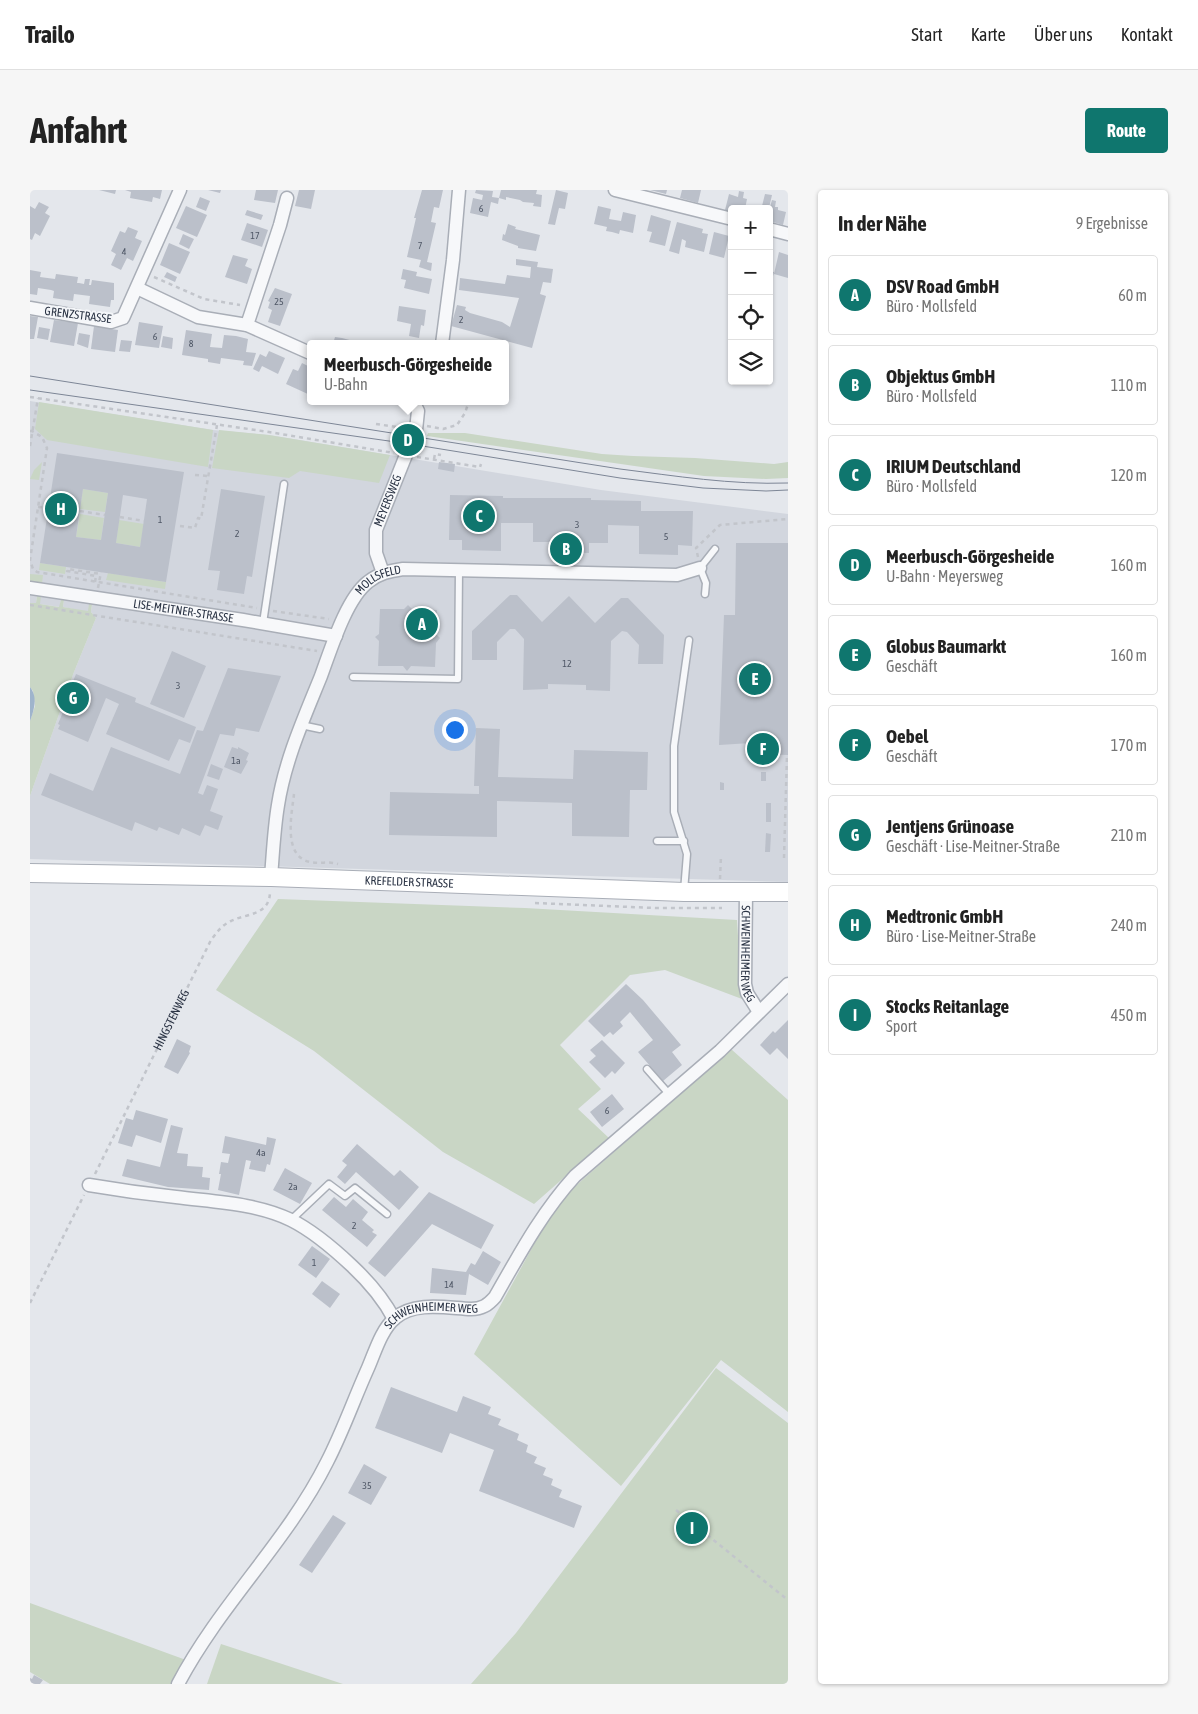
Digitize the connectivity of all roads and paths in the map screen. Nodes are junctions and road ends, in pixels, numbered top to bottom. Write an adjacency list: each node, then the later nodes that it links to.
1 (180, 190): 8 (street, GRENZSTRASSE)
2 (459, 190): 12 (street)
3 (615, 190): 5 (street)
4 (287, 198): 11 (street)
5 (728, 218)
6 (773, 230): 7 (street)
7 (788, 234)
8 (144, 272): 9 (street, GRENZSTRASSE); 11 (path)
9 (136, 288): 10 (street, GRENZSTRASSE); 11 (street)
10 (30, 308)
11 (242, 324): 13 (street)
12 (443, 340)
13 (307, 353)
14 (30, 397): 15 (path)
15 (38, 398): 19 (path); 21 (path)
16 (415, 405): 20 (street, MEYERSWEG)
17 (467, 405): 20 (path)
18 (376, 424): 20 (path)
19 (217, 425): 23 (path); 28 (path)
20 (417, 427): 23 (street, MEYERSWEG)
21 (31, 431): 22 (path); 30 (path)
22 (30, 446)
23 (406, 455): 25 (path); 43 (street, MEYERSWEG)
24 (441, 455): 25 (path)
25 (434, 459): 26 (path)
26 (480, 464)
27 (195, 474): 28 (path)
28 (208, 476): 37 (path)
29 (284, 484): 49 (lane)
30 (38, 507): 31 (path); 42 (path)
31 (49, 508)
32 (80, 511): 33 (path)
33 (104, 515)
34 (120, 517): 36 (path)
35 (788, 519): 39 (path)
36 (144, 521)
37 (180, 526)
38 (715, 549): 39 (lane)
39 (700, 568): 40 (street, MOLLSFELD); 46 (lane)
40 (459, 570): 43 (street, MOLLSFELD); 53 (lane)
41 (30, 571): 42 (path)
42 (37, 572): 44 (path)
43 (383, 573): 50 (street, MOLLSFELD)
44 (97, 582): 44 (path); 47 (path)
45 (30, 588): 49 (street, LISE-MEITNER-STRASSE)
46 (706, 594)
47 (199, 599)
48 (30, 605): 52 (path)
49 (263, 623): 50 (street, LISE-MEITNER-STRASSE)
50 (336, 636): 52 (street, MOLLSFELD)
51 (689, 640): 61 (lane)
52 (329, 653): 54 (street, MOLLSFELD)
53 (353, 677)
54 (301, 725): 55 (lane); 64 (street, MOLLSFELD)
55 (320, 728)
56 (759, 754): 58 (path)
57 (787, 755): 62 (path)
58 (759, 765)
59 (294, 792): 65 (path)
60 (657, 840): 61 (lane)
61 (684, 841): 66 (lane)
62 (784, 858)
63 (30, 873): 64 (main road, KREFELDER STRASSE)
64 (271, 877): 65 (main road, KREFELDER STRASSE); 73 (path, HINGSTENWEG)
65 (340, 879): 66 (main road, KREFELDER STRASSE)
66 (684, 892): 67 (main road, KREFELDER STRASSE)
67 (746, 892): 68 (main road, KREFELDER STRASSE); 70 (street, SCHWEINHEIMER WEG)
68 (788, 892)
69 (788, 984): 70 (street, SCHWEINHEIMER WEG)
70 (759, 1012): 72 (street, SCHWEINHEIMER WEG)
71 (647, 1069): 72 (lane)
72 (670, 1095): 77 (street, SCHWEINHEIMER WEG)
73 (89, 1185): 75 (street); 76 (path, HINGSTENWEG)
74 (387, 1214): 75 (lane)
75 (291, 1220): 77 (street)
76 (30, 1303)
77 (394, 1319): 80 (street, SCHWEINHEIMER WEG)
78 (676, 1510): 79 (path)
79 (788, 1600)
80 (178, 1684)

